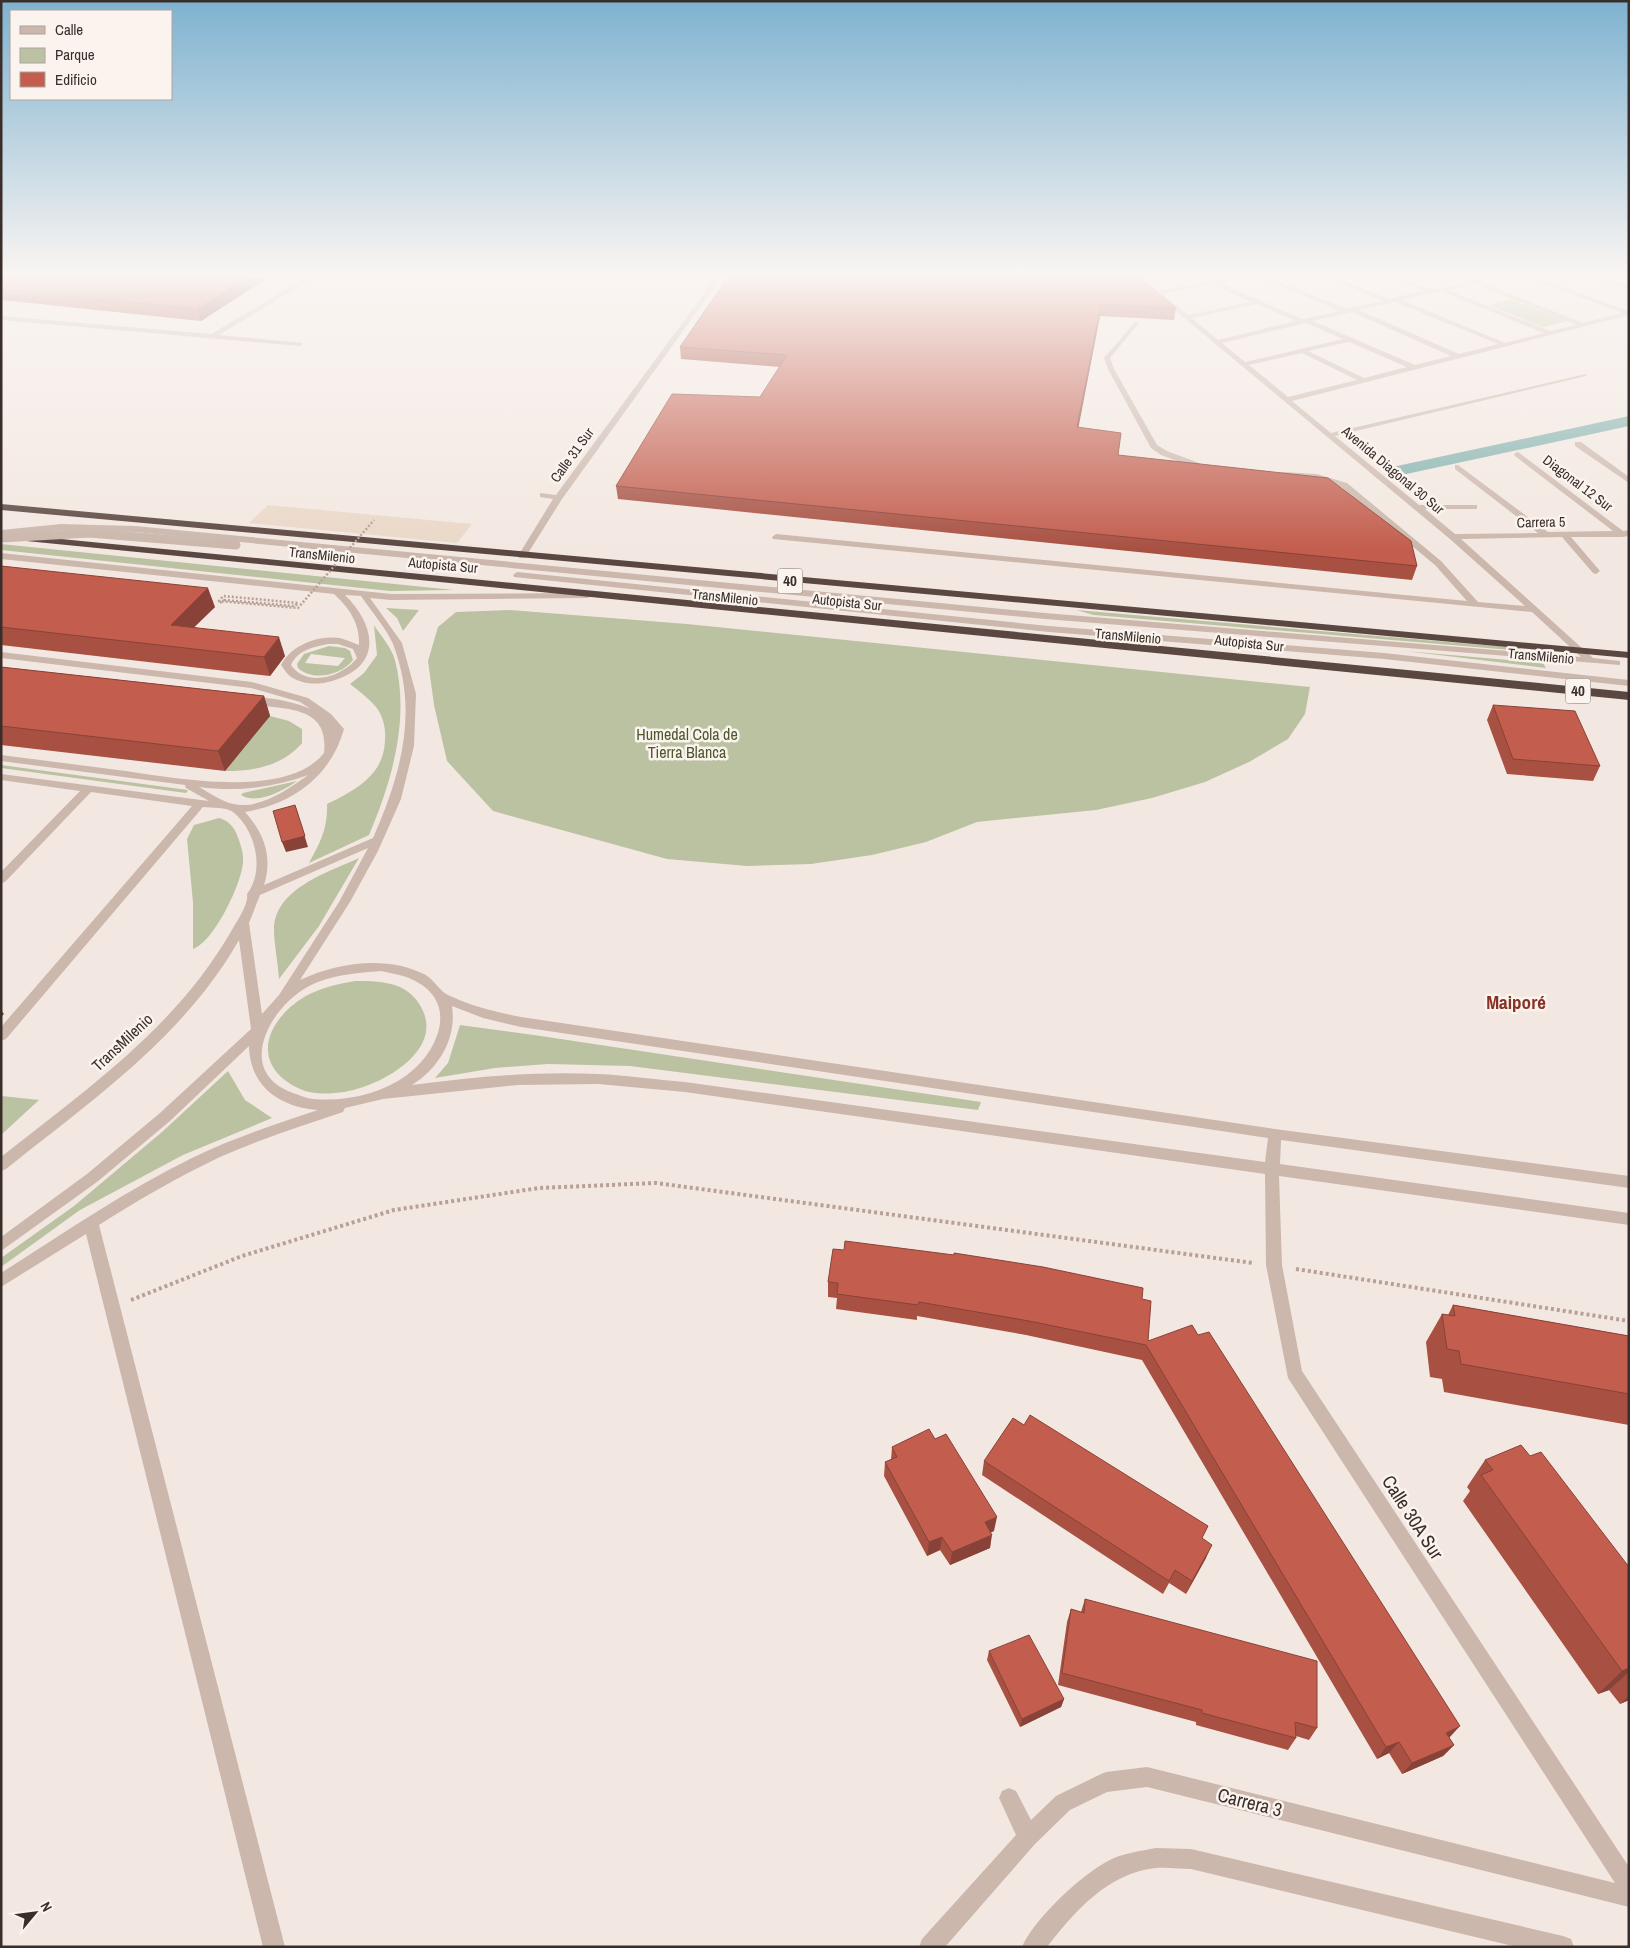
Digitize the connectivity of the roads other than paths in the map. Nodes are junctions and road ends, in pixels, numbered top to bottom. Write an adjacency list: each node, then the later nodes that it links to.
1 (653, 368): 17 (street, Calle 31 Sur)
2 (1111, 368): 13 (street)
3 (1249, 368): 8 (street, Avenida Diagonal 30 Sur)
4 (1337, 368): 7 (street)
5 (1414, 368): 7 (street)
6 (1584, 375): 9 (street)
7 (1364, 381): 8 (street)
8 (1287, 400): 9 (street, Avenida Diagonal 30 Sur)
9 (1330, 435): 19 (street, Avenida Diagonal 30 Sur)
10 (1578, 444): 15 (street)
11 (1518, 454): 21 (street, Diagonal 12 Sur)
12 (1458, 467): 22 (street)
13 (1214, 469)
14 (1270, 473): 34 (street)
15 (1629, 481)
16 (543, 495): 17 (street)
17 (558, 498): 29 (street, Calle 31 Sur)
18 (1, 507): 29 (highway, Autopista Sur / 40)
19 (1416, 507): 20 (street); 26 (street, Avenida Diagonal 30 Sur)
20 (1474, 507)
21 (1626, 534): 23 (street, Carrera 5)
22 (1546, 535): 23 (street, Carrera 5); 26 (street, Carrera 5)
23 (1565, 535): 30 (street)
24 (1, 536): 27 (street, TransMilenio, bridge); 32 (highway, Autopista Sur / 40)
25 (776, 537): 34 (street)
26 (1453, 537): 35 (street, Avenida Diagonal 30 Sur)
27 (237, 543): 40 (street, TransMilenio); 42 (street, TransMilenio)
28 (1, 556): 31 (street)
29 (522, 556): 36 (highway, Autopista Sur / 40)
30 (1596, 571)
31 (337, 592): 33 (street); 39 (street)
32 (602, 594): 33 (street); 43 (highway, Autopista Sur / 40)
33 (364, 595): 52 (street)
34 (1475, 604): 35 (street)
35 (1536, 610): 36 (street, Avenida Diagonal 30 Sur)
36 (1580, 650): 38 (highway, Autopista Sur / 40); 40 (street, Avenida Diagonal 30 Sur)
37 (1, 655): 45 (street)
38 (1629, 655)
39 (362, 658): 39 (street)
40 (1593, 661): 41 (street, TransMilenio); 42 (street, Avenida Diagonal 30 Sur); 43 (street, Avenida Diagonal 30 Sur)
41 (1617, 663)
42 (1609, 681): 43 (street, Avenida Diagonal 30 Sur)
43 (1627, 691)
44 (241, 700): 45 (street)
45 (328, 757): 48 (street, TransMilenio); 51 (street)
46 (1, 758): 48 (street, TransMilenio)
47 (1, 777): 49 (street)
48 (179, 781): 51 (street, TransMilenio)
49 (89, 788): 50 (street); 53 (street)
50 (201, 802): 51 (street); 59 (street)
51 (235, 808): 54 (street, TransMilenio)
52 (377, 840): 54 (street); 57 (street)
53 (1, 879)
54 (253, 894): 55 (street, TransMilenio)
55 (243, 923): 58 (street, TransMilenio); 63 (street, TransMilenio)
56 (442, 998): 57 (street); 60 (street); 62 (street)
57 (279, 1002): 58 (street)
58 (258, 1030): 61 (street); 68 (street)
59 (1, 1036)
60 (385, 1094): 61 (street); 64 (street)
61 (355, 1102): 67 (street)
62 (1275, 1134): 64 (street, Calle 30A Sur); 65 (street)
63 (1, 1165)
64 (1272, 1169): 66 (street); 72 (street, Calle 30A Sur)
65 (1629, 1182)
66 (1629, 1219)
67 (92, 1223): 69 (street); 74 (street)
68 (1, 1245)
69 (1, 1281)
70 (1009, 1798): 71 (street)
71 (1028, 1837): 73 (street, Carrera 3); 75 (street, Carrera 3)
72 (1629, 1886)
73 (1629, 1897)
74 (274, 1947)
75 (930, 1947)
76 (1033, 1947): 77 (street)
77 (1562, 1947)

